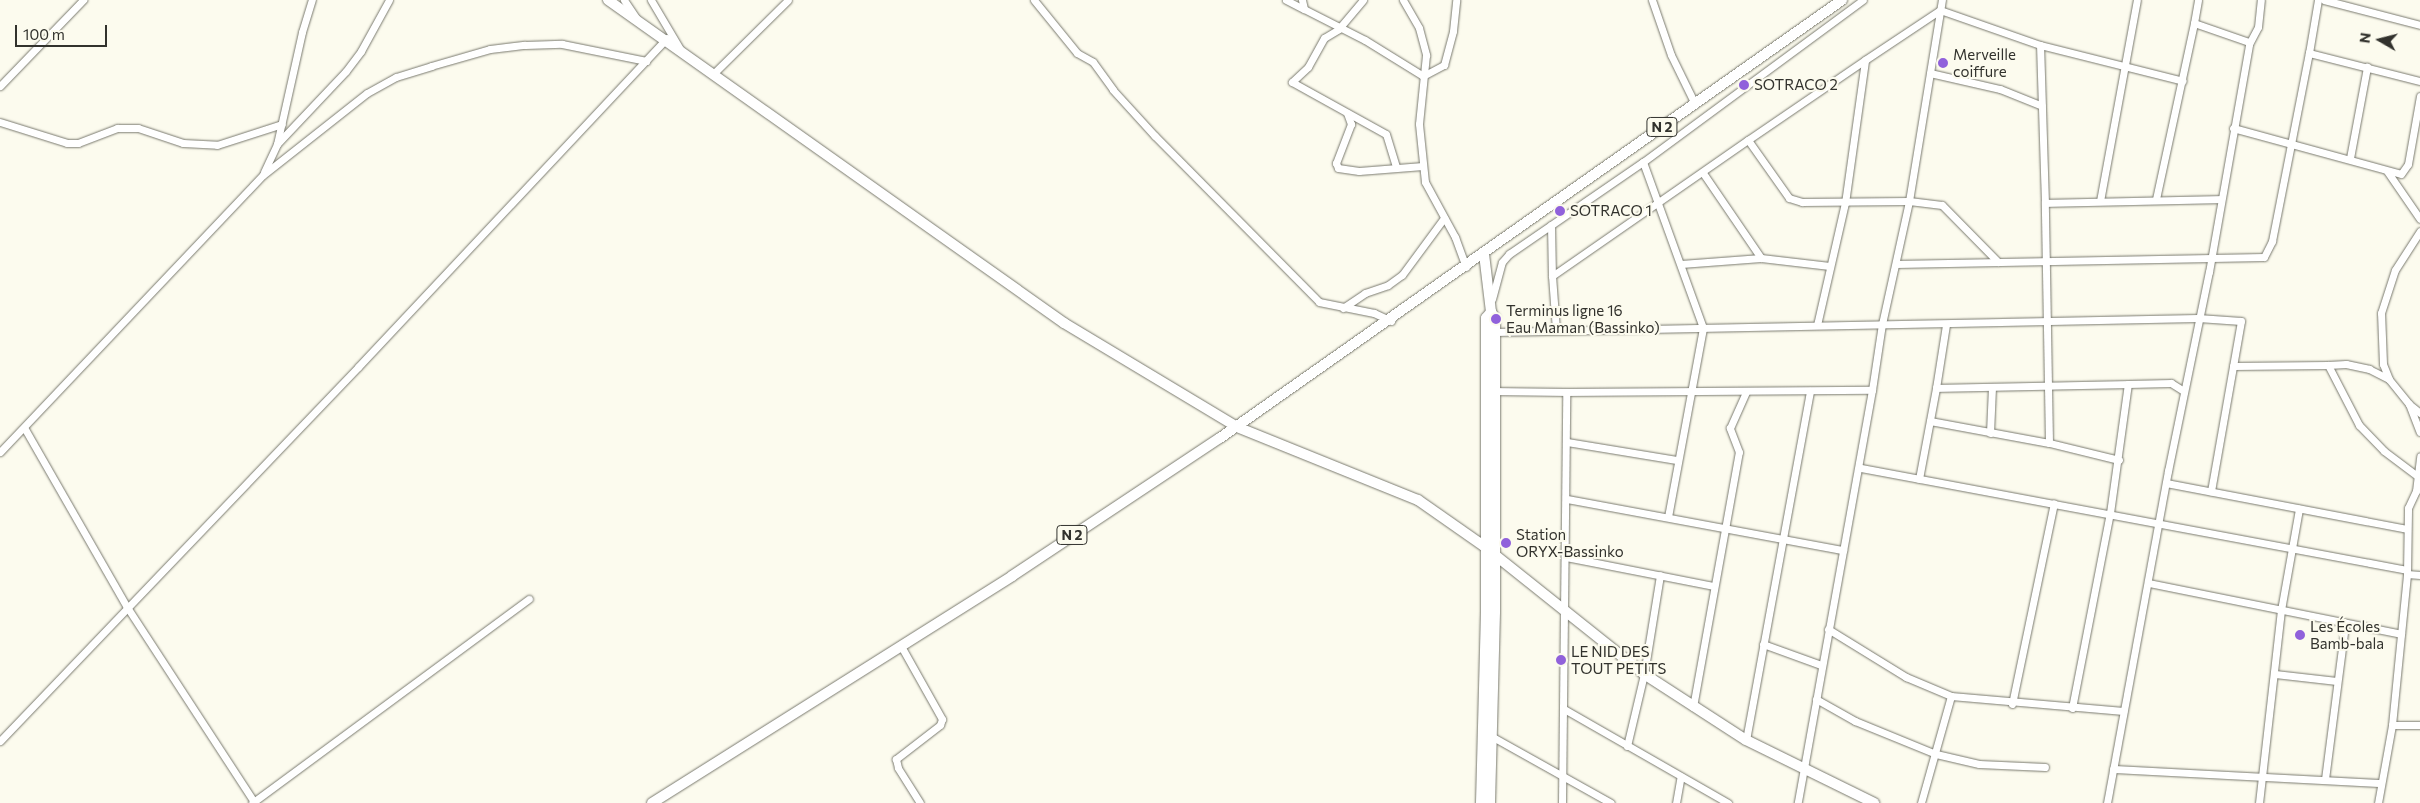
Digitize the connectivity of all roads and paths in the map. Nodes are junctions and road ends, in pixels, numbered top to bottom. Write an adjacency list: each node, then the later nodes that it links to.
1 (83, 0): 43 (street)
2 (312, 0): 49 (street)
3 (388, 0): 52 (street)
4 (608, 0): 25 (street)
5 (624, 0): 25 (street)
6 (651, 0): 32 (street)
7 (788, 0): 39 (street)
8 (1034, 0): 82 (street)
9 (1286, 0): 23 (street)
10 (1302, 0): 23 (street)
11 (1363, 0): 28 (street)
12 (1403, 0): 40 (street)
13 (1456, 0): 40 (street)
14 (1652, 0): 45 (street)
15 (1842, 0): 45 (street, N 2)
16 (1863, 0): 55 (street)
17 (1942, 0): 24 (street)
18 (2137, 0): 36 (street)
19 (2198, 0): 26 (street)
20 (2261, 0): 30 (street)
21 (2318, 0): 33 (street)
22 (2324, 0): 27 (street)
23 (1304, 9): 28 (street)
24 (1940, 10): 31 (street); 34 (street); 38 (street)
25 (636, 18): 29 (street)
26 (2194, 22): 30 (street); 41 (street)
27 (2420, 25)
28 (1339, 29): 40 (street); 47 (street)
29 (667, 38): 32 (street); 35 (street)
30 (2250, 42): 50 (street)
31 (2040, 45): 36 (street); 46 (street)
32 (680, 49): 39 (street)
33 (2310, 53): 37 (street); 53 (street)
34 (1865, 60): 51 (street); 66 (street)
35 (646, 62): 60 (street); 145 (street)
36 (2125, 67): 41 (street); 64 (street)
37 (2367, 67): 42 (street); 54 (street)
38 (1930, 73): 46 (street); 63 (street)
39 (713, 74): 110 (street)
40 (1423, 76): 57 (street)
41 (2183, 81): 61 (street)
42 (2420, 81)
43 (0, 86)
44 (2420, 96): 58 (street)
45 (1695, 104): 72 (street, N 2)
46 (2042, 106): 67 (street)
47 (1347, 112): 56 (street); 56 (street)
48 (0, 122): 49 (street)
49 (282, 124): 52 (street)
50 (2234, 128): 53 (street); 62 (street)
51 (1748, 140): 59 (street); 66 (street)
52 (277, 144): 60 (street)
53 (2292, 145): 54 (street); 73 (street)
54 (2350, 158): 58 (street)
55 (1643, 162): 65 (street); 70 (street)
56 (1396, 166): 57 (street)
57 (1423, 166): 68 (street)
58 (2387, 171): 69 (street)
59 (1703, 173): 65 (street); 74 (street)
60 (263, 175): 111 (street)
61 (2156, 199): 62 (street); 64 (street)
62 (2221, 199): 73 (street)
63 (1909, 201): 66 (street); 76 (street); 78 (street)
64 (2100, 201): 67 (street)
65 (1658, 203): 77 (street); 81 (street)
66 (1845, 203): 79 (street)
67 (2045, 203): 75 (street)
68 (1444, 218): 80 (street); 82 (street)
69 (2420, 219)
70 (1551, 225): 81 (street); 83 (street)
71 (2420, 232): 95 (street)
72 (1484, 254): 80 (street, N 2); 83 (street)
73 (2212, 257): 75 (street); 84 (street)
74 (1760, 258): 77 (street); 79 (street)
75 (2046, 260): 76 (street); 86 (street)
76 (1998, 262): 78 (street)
77 (1681, 264): 90 (street)
78 (1896, 264): 87 (street)
79 (1830, 266): 88 (street)
80 (1466, 267): 85 (street, N 2)
81 (1552, 276): 91 (street)
82 (1343, 308): 85 (street)
83 (1491, 308): 92 (street); 134 (street)
84 (2198, 318): 86 (street); 94 (street); 104 (street)
85 (1391, 321): 110 (street, N 2)
86 (2045, 322): 89 (street); 96 (street)
87 (1882, 324): 88 (street); 89 (street); 100 (street)
88 (1817, 325): 90 (street)
89 (1946, 325): 99 (street)
90 (1703, 328): 91 (street); 102 (street)
91 (1556, 330): 92 (street)
92 (1495, 332): 101 (street)
93 (2328, 364): 94 (street); 95 (street); 121 (street)
94 (2233, 366): 124 (street)
95 (2389, 379): 107 (street)
96 (2046, 384): 97 (street); 98 (street); 115 (street)
97 (2128, 384): 104 (street); 119 (street)
98 (1992, 387): 99 (street); 113 (street)
99 (1936, 388): 109 (street)
100 (1872, 390): 103 (street); 120 (street)
101 (1494, 391): 105 (street); 137 (street)
102 (1692, 391): 105 (street); 106 (street); 118 (street)
103 (1810, 391): 106 (street); 133 (street)
104 (2184, 391): 123 (street)
105 (1566, 392): 114 (street)
106 (1746, 392): 131 (street)
107 (2409, 404): 108 (street); 112 (street)
108 (2420, 413)
109 (1930, 421): 113 (street); 122 (street)
110 (1237, 427): 134 (street); 152 (street, N 2)
111 (25, 429): 116 (street); 145 (street)
112 (2420, 432)
113 (1990, 433): 115 (street)
114 (1567, 442): 118 (street); 125 (street)
115 (2049, 443): 119 (street)
116 (0, 452)
117 (2420, 456): 121 (street)
118 (1677, 460): 129 (street)
119 (2119, 460): 128 (street)
120 (1861, 468): 122 (street); 135 (street)
121 (2416, 475): 132 (street)
122 (1919, 479): 126 (street)
123 (2166, 483): 124 (street); 130 (street)
124 (2211, 491): 127 (street)
125 (1567, 499): 129 (street); 138 (street)
126 (2054, 503): 128 (street); 159 (street)
127 (2299, 509): 132 (street); 136 (street)
128 (2110, 513): 130 (street); 161 (street)
129 (1668, 518): 131 (street)
130 (2160, 523): 136 (street); 142 (street)
131 (1725, 528): 133 (street); 143 (street)
132 (2407, 529): 139 (street)
133 (1784, 539): 135 (street); 151 (street)
134 (1485, 547): 137 (street); 183 (street)
135 (1844, 550): 149 (street)
136 (2293, 550): 139 (street); 146 (street)
137 (1494, 555): 147 (street); 166 (street)
138 (1566, 557): 140 (street); 147 (street)
139 (2407, 572): 141 (street); 150 (street)
140 (1660, 575): 143 (street); 154 (street)
141 (2420, 575)
142 (2148, 584): 146 (street); 163 (street)
143 (1714, 586): 160 (street)
144 (529, 599): 180 (street)
145 (127, 607): 168 (street); 180 (street)
146 (2282, 610): 148 (street); 155 (street)
147 (1565, 613): 154 (street); 162 (street)
148 (2345, 624): 150 (street); 156 (street)
149 (1828, 629): 153 (street); 157 (street)
150 (2401, 634): 164 (street)
151 (1763, 644): 153 (street); 167 (street)
152 (901, 646): 181 (street, N 2); 182 (street)
153 (1821, 665): 158 (street)
154 (1644, 674): 160 (street); 169 (street)
155 (2275, 674): 156 (street); 176 (street)
156 (2337, 681): 177 (street)
157 (1951, 696): 159 (street); 170 (street)
158 (1816, 699): 170 (street); 173 (street)
159 (2012, 704): 161 (street)
160 (1693, 707): 167 (street)
161 (2072, 708): 163 (street)
162 (1564, 709): 169 (street); 174 (street)
163 (2122, 711): 172 (street)
164 (2392, 725): 165 (street); 178 (street)
165 (2420, 725)
166 (1491, 736): 174 (street); 184 (street)
167 (1746, 740): 173 (street)
168 (0, 741)
169 (1627, 746): 175 (street)
170 (1936, 754): 171 (street); 191 (street)
171 (2045, 767)
172 (2113, 769): 176 (street); 192 (street)
173 (1803, 770): 179 (street); 189 (street)
174 (1563, 774): 185 (street); 186 (street)
175 (1681, 776): 187 (street); 188 (street)
176 (2261, 777): 177 (street); 193 (street)
177 (2325, 779): 178 (street)
178 (2380, 783): 194 (street)
179 (1861, 801): 190 (street)
180 (253, 803)
181 (652, 803)
182 (920, 803)
183 (1480, 803)
184 (1490, 803)
185 (1562, 803)
186 (1611, 803)
187 (1676, 803)
188 (1728, 803)
189 (1798, 803)
190 (1874, 803)
191 (1922, 803)
192 (2107, 803)
193 (2259, 803)
194 (2378, 803)

